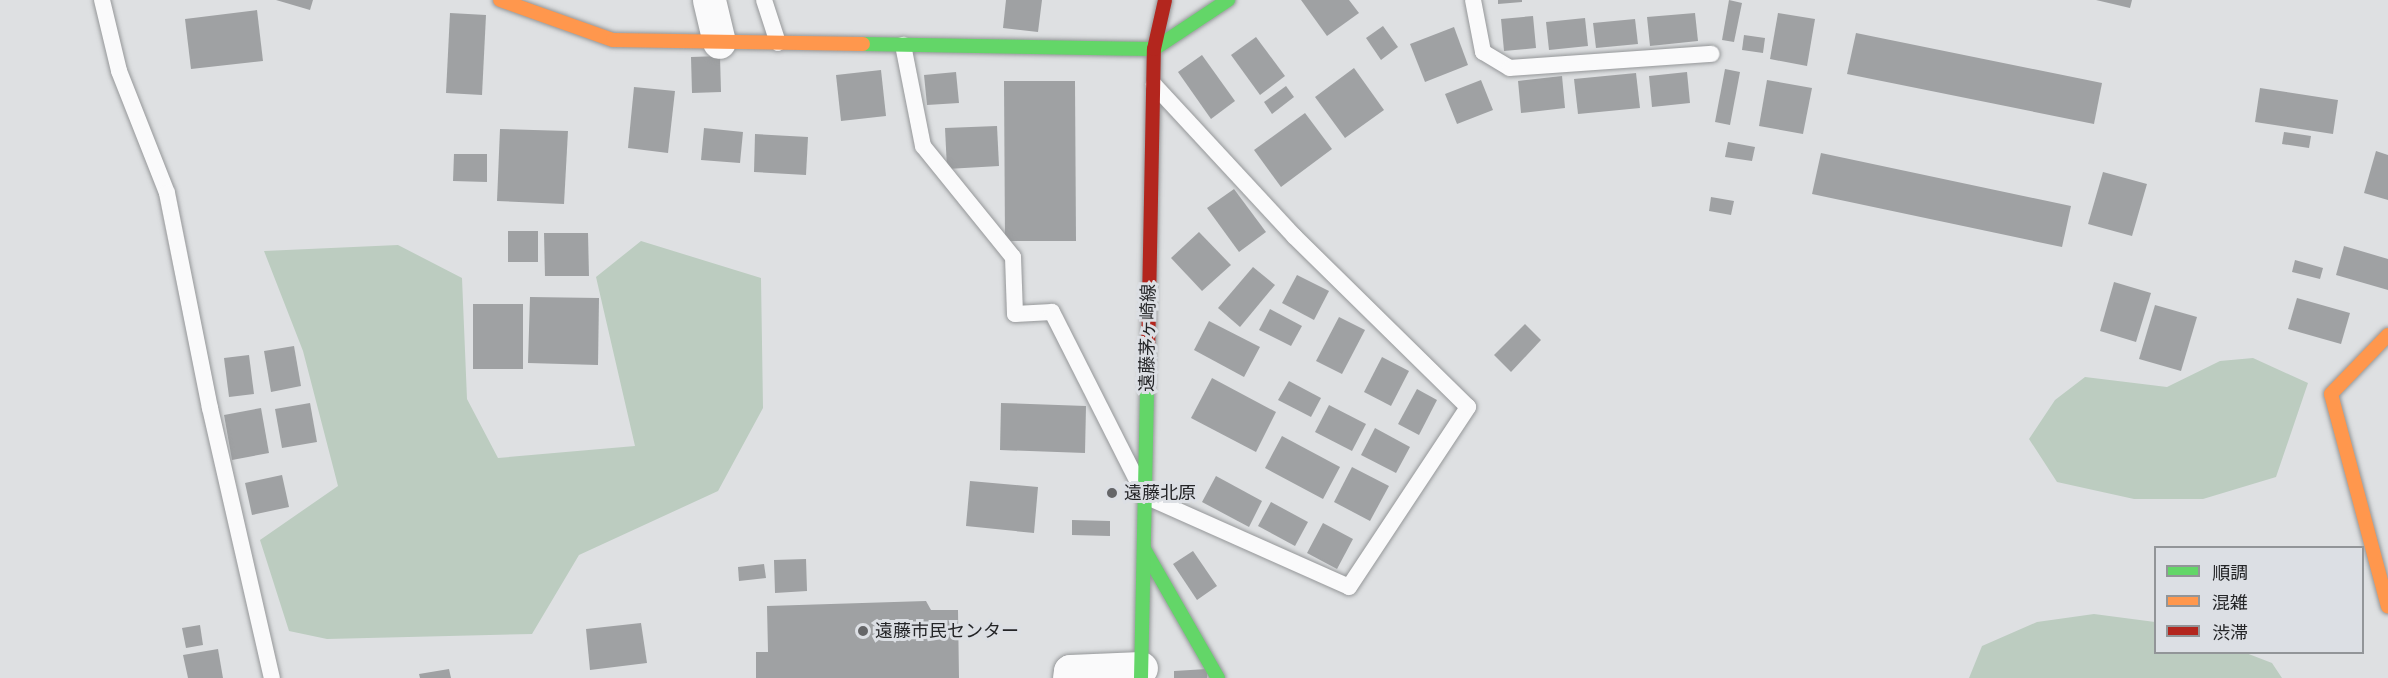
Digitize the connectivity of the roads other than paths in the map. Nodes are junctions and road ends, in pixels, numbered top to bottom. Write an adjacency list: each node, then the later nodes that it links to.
1 (102, 0): 19 (lane)
2 (500, 0): 8 (street)
3 (709, 0): 8 (street)
4 (764, 0): 9 (lane)
5 (1165, 0): 11 (street, 遠藤茅ヶ崎線)
6 (1228, 0): 11 (street)
7 (1473, 0): 12 (lane)
8 (719, 42): 9 (street)
9 (778, 43): 10 (street)
10 (903, 45): 11 (street); 15 (lane)
11 (1154, 49): 13 (street, 遠藤茅ヶ崎線)
12 (1712, 54)
13 (1153, 85): 15 (street, 遠藤茅ヶ崎線); 15 (lane)
14 (2388, 335): 17 (street)
15 (1145, 496): 16 (street, 遠藤茅ヶ崎線)
16 (1144, 549): 18 (street, 遠藤茅ヶ崎線); 21 (street)
17 (2388, 606)
18 (1141, 673): 20 (street)
19 (272, 678)
20 (1070, 678)
21 (1218, 678)

